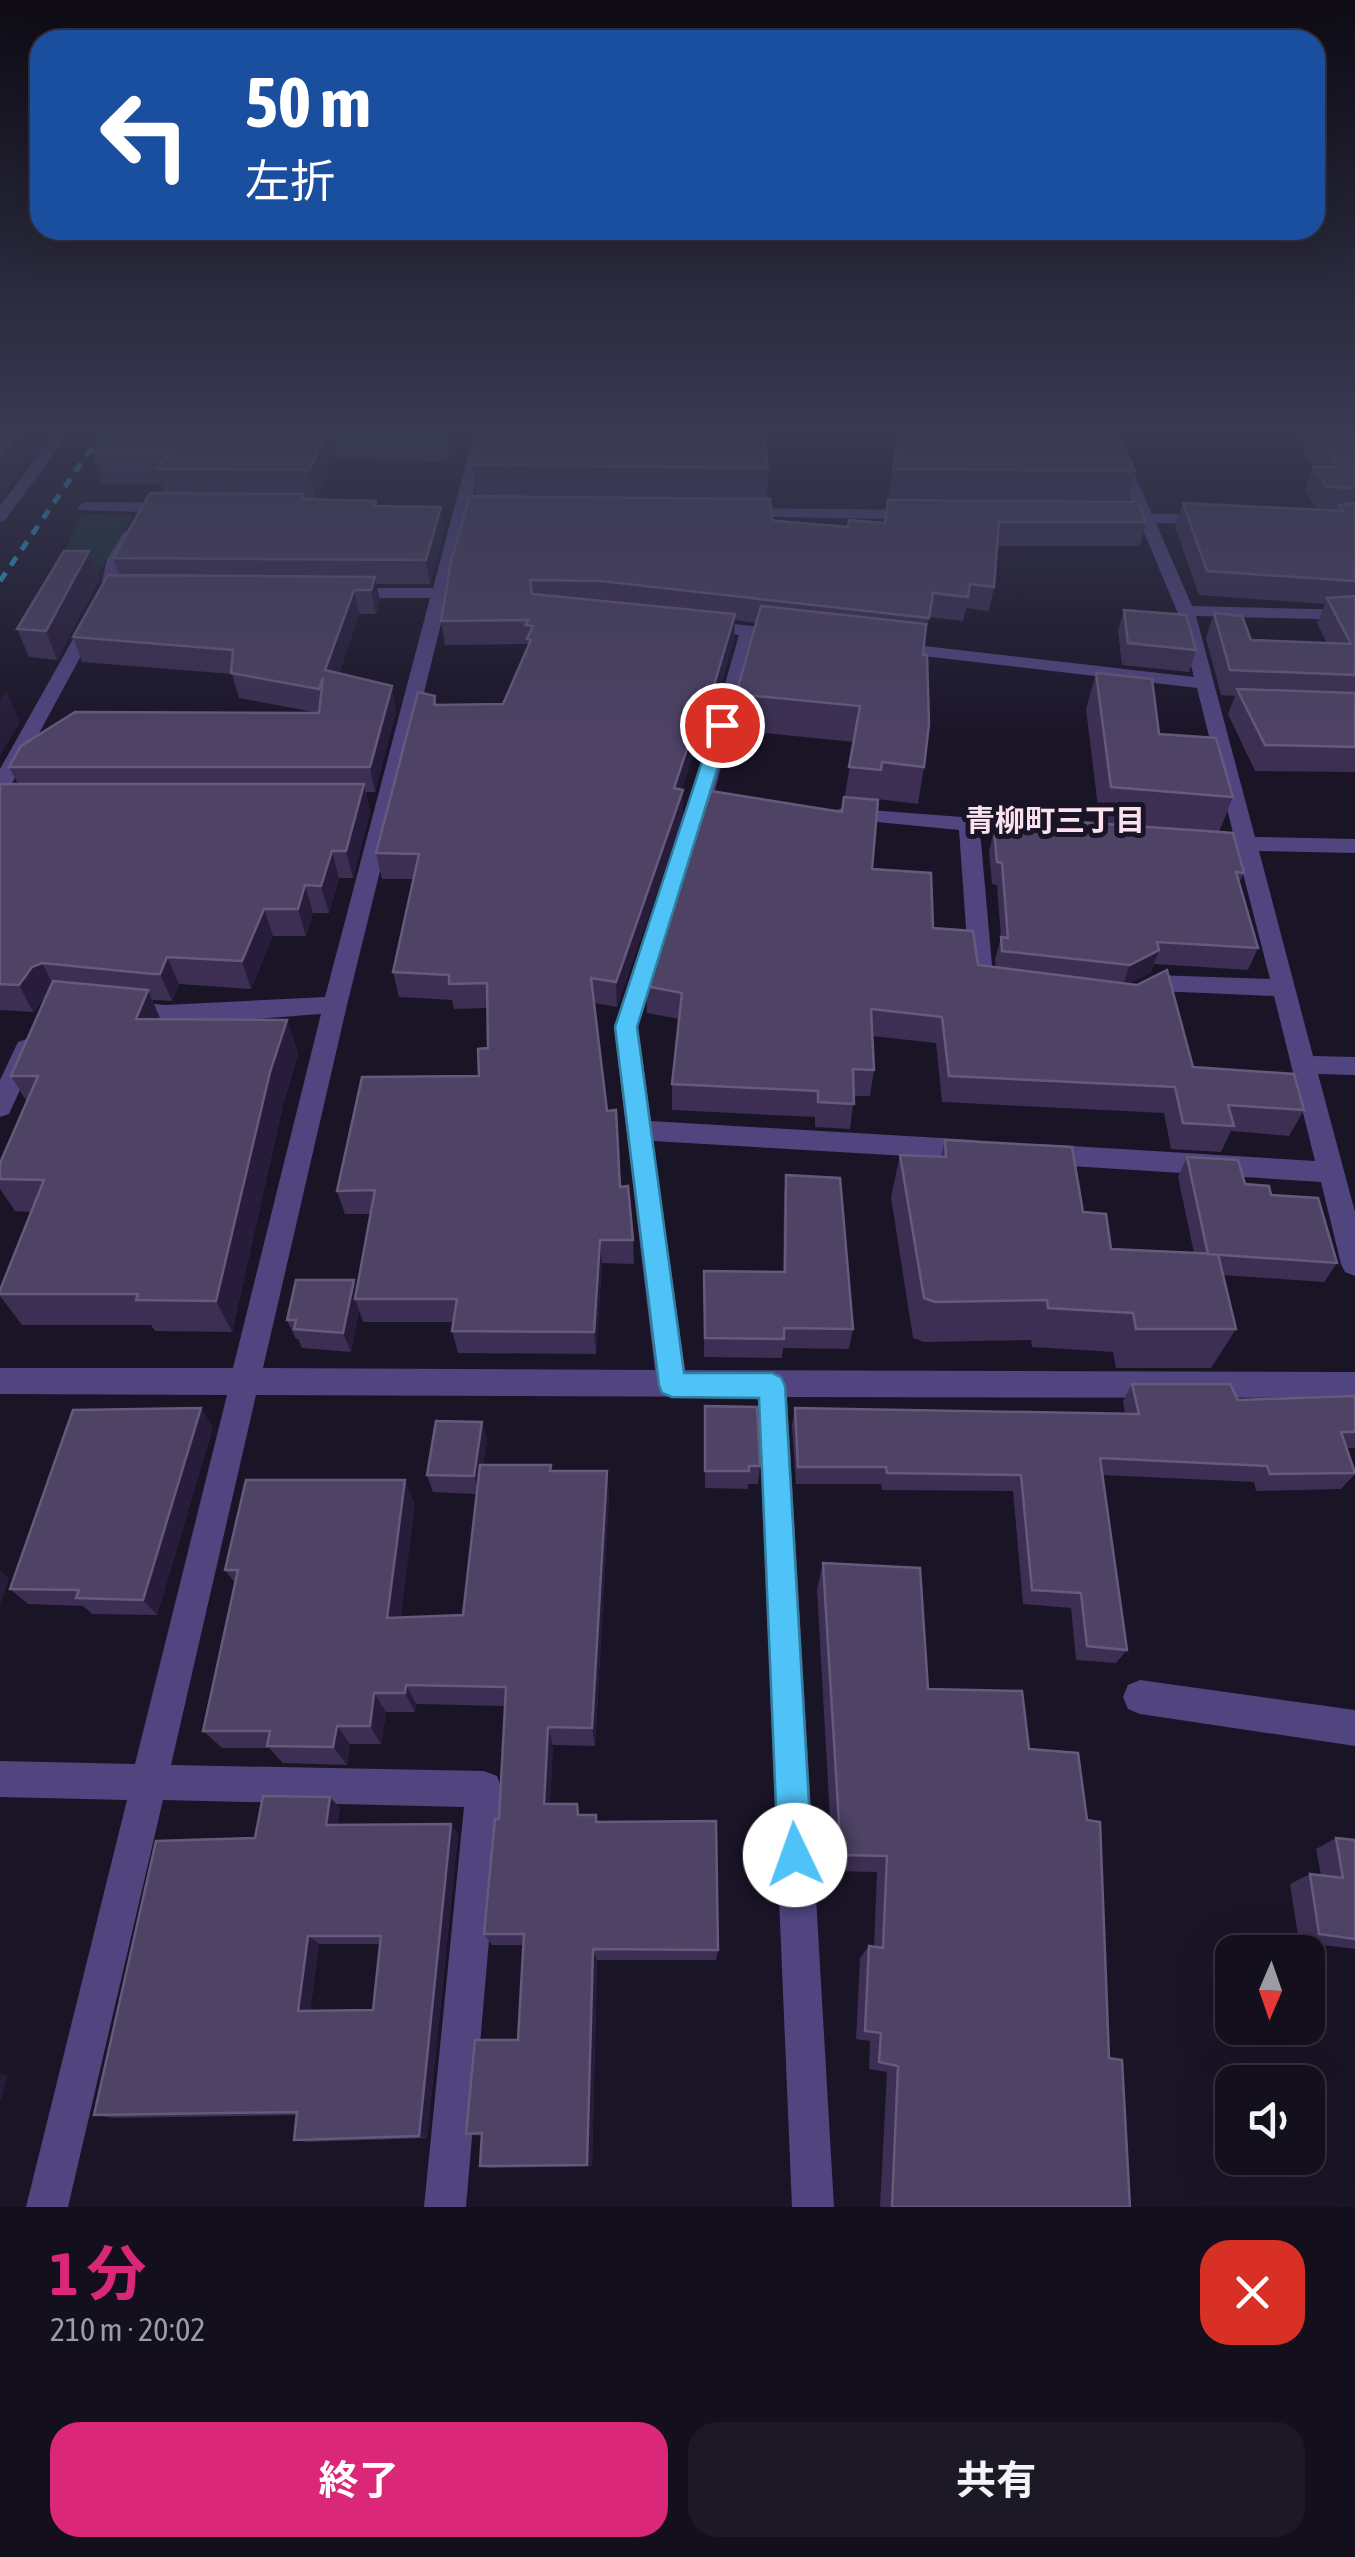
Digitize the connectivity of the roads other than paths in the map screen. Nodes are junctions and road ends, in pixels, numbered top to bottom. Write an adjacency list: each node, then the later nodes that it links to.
1 (129, 536): 13 (street)
2 (454, 536): 5 (street)
3 (1156, 536): 6 (street)
4 (322, 592): 5 (street)
5 (439, 594): 26 (street)
6 (1186, 611): 7 (street); 12 (street)
7 (1355, 614)
8 (675, 622): 9 (street)
9 (749, 631): 10 (street); 14 (street)
10 (806, 637)
11 (864, 644): 12 (street)
12 (1216, 698): 20 (street)
13 (0, 786)
14 (700, 802): 15 (street); 31 (street)
15 (758, 807)
16 (816, 812): 17 (street)
17 (969, 824): 18 (street); 22 (street)
18 (1108, 835)
19 (1188, 842): 20 (street)
20 (1247, 846): 21 (street); 23 (street)
21 (1355, 846)
22 (1018, 988)
23 (1286, 988): 24 (street); 28 (street)
24 (1127, 1000)
25 (93, 1006): 26 (street)
26 (335, 1006): 35 (street)
27 (36, 1034): 30 (street)
28 (1306, 1065): 29 (street); 32 (street)
29 (1355, 1066)
30 (0, 1107)
31 (640, 1130): 32 (street); 36 (street)
32 (1332, 1172): 33 (street)
33 (1355, 1264)
34 (0, 1381): 35 (street)
35 (244, 1384): 36 (street); 42 (street)
36 (672, 1385): 38 (street)
37 (1355, 1385): 38 (street)
38 (772, 1386): 45 (street)
39 (1140, 1696): 40 (street)
40 (1355, 1728)
41 (0, 1779): 42 (street)
42 (150, 1780): 43 (street); 44 (street)
43 (46, 2207)
44 (445, 2207)
45 (813, 2207)

